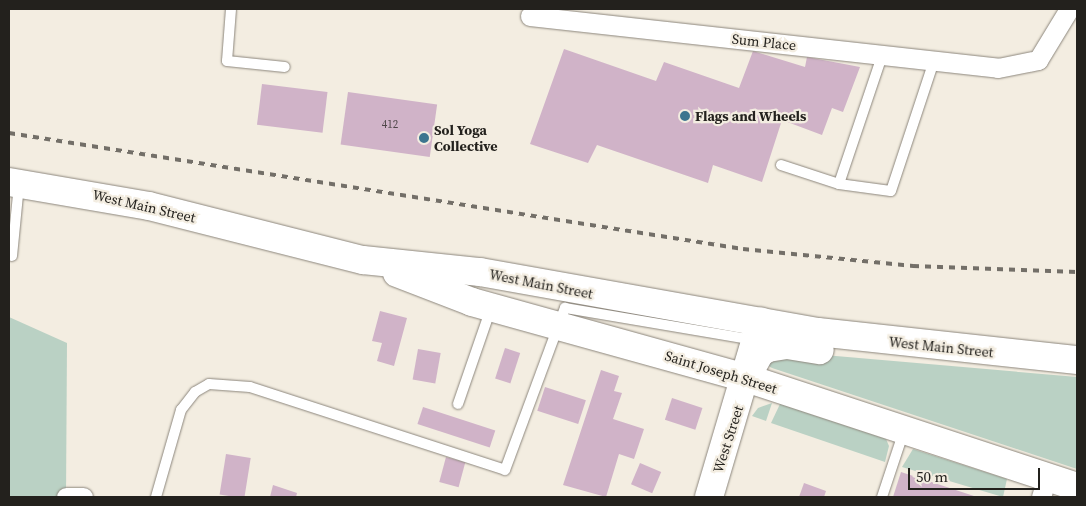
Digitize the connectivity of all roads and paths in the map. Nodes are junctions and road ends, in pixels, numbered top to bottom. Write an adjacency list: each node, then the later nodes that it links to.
1 (231, 9): 6 (lane)
2 (530, 16): 4 (street, Sum Place)
3 (1071, 16): 5 (street, Sum Place)
4 (882, 56): 5 (street, Sum Place); 9 (lane)
5 (934, 62): 9 (lane)
6 (285, 68)
7 (780, 165): 9 (lane)
8 (14, 183): 10 (lane); 11 (main road, West Main Street)
9 (839, 184)
10 (12, 256)
11 (363, 260): 12 (main road, Saint Joseph Street); 14 (main road, West Main Street)
12 (492, 307): 13 (main road, Saint Joseph Street); 19 (lane)
13 (558, 324): 14 (lane); 18 (main road, Saint Joseph Street); 25 (lane)
14 (758, 331): 15 (lane); 16 (main road, West Main Street); 18 (main road, West Street)
15 (787, 345): 16 (main road); 18 (main road)
16 (925, 345): 17 (main road, West Main Street)
17 (1077, 360)
18 (746, 378): 20 (main road, Saint Joseph Street); 26 (main road, West Street)
19 (458, 404)
20 (905, 430): 21 (main road, Saint Joseph Street); 27 (lane)
21 (1044, 487): 22 (main road, Saint Joseph Street)
22 (1077, 487)
23 (66, 497): 24 (street)
24 (83, 497)
25 (156, 497)
26 (709, 497)
27 (882, 497)

